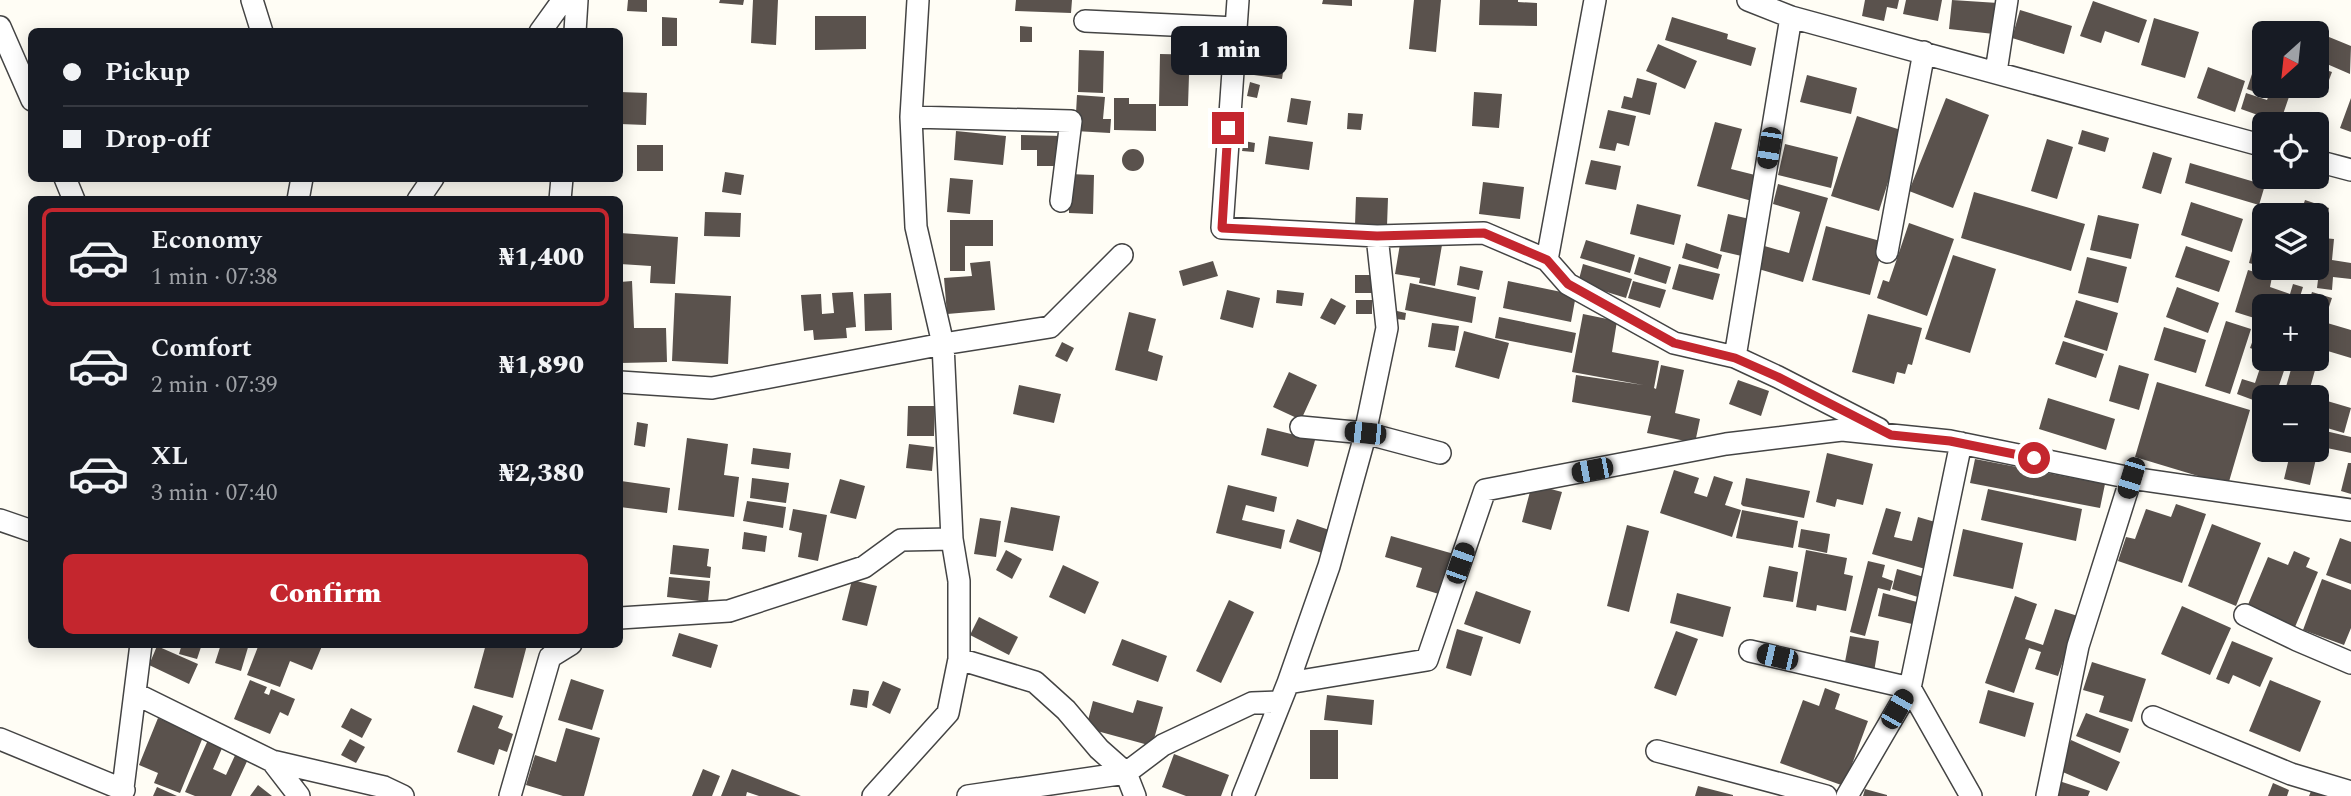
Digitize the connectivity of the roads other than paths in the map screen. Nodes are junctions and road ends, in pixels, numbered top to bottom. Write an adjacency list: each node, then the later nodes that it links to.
1 (252, 0): 12 (street)
2 (563, 0): 13 (street)
3 (577, 0): 14 (street)
4 (918, 0): 19 (street)
5 (1238, 0): 15 (street)
6 (1595, 0): 27 (street)
7 (1748, 0): 9 (street)
8 (2007, 0): 17 (street)
9 (1798, 12): 16 (street); 29 (street)
10 (1085, 21): 15 (street)
11 (0, 27): 18 (street)
12 (261, 28)
13 (543, 28)
14 (575, 28)
15 (1236, 28): 24 (street)
16 (1924, 52): 17 (street); 25 (street)
17 (1996, 72): 20 (street)
18 (28, 91)
19 (911, 117): 23 (street); 28 (street)
20 (2252, 143)
21 (2329, 164): 22 (street)
22 (2351, 170)
23 (1061, 201)
24 (1377, 236): 27 (street); 32 (street)
25 (1887, 251)
26 (1122, 255): 28 (street)
27 (1547, 260): 29 (street)
28 (943, 344): 30 (street); 40 (street)
29 (1735, 358): 33 (street)
30 (623, 382)
31 (1301, 427): 32 (street)
32 (1365, 433): 35 (street); 49 (street)
33 (1891, 435): 34 (street); 49 (street)
34 (1961, 443): 36 (street); 48 (street)
35 (1440, 453)
36 (2131, 478): 37 (street); 68 (street)
37 (2351, 510)
38 (0, 520): 39 (street)
39 (28, 530)
40 (952, 539): 42 (street); 46 (street)
41 (2245, 615): 47 (street)
42 (623, 618)
43 (141, 648): 50 (street)
44 (565, 648): 60 (street)
45 (1750, 651): 48 (street)
46 (959, 659): 55 (street); 61 (street)
47 (2351, 663)
48 (1910, 688): 66 (street); 67 (street)
49 (1284, 693): 55 (street); 64 (street)
50 (136, 694): 54 (street); 57 (street)
51 (2153, 718): 56 (street)
52 (0, 739): 57 (street)
53 (1657, 751): 65 (street)
54 (272, 761): 58 (street); 59 (street)
55 (1126, 773): 62 (street); 63 (street)
56 (2351, 792)
57 (123, 793)
58 (299, 796)
59 (403, 796)
60 (510, 796)
61 (873, 796)
62 (968, 796)
63 (1135, 796)
64 (1243, 796)
65 (1826, 796)
66 (1847, 796)
67 (1971, 796)
68 (2047, 796)

